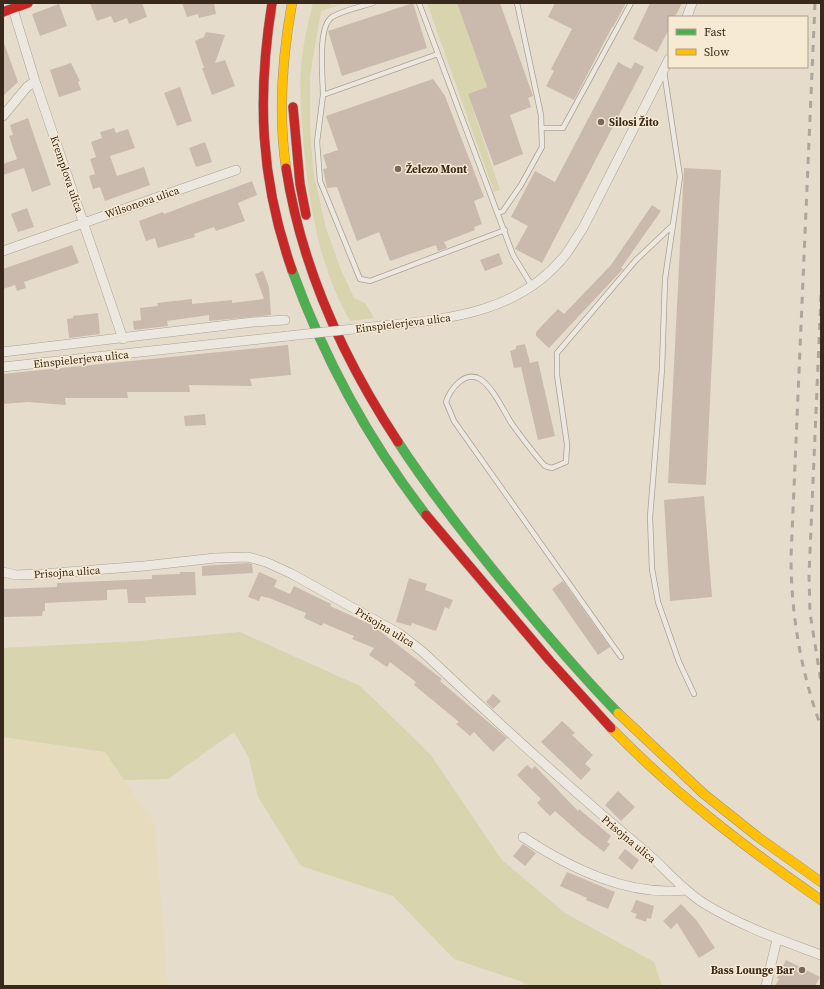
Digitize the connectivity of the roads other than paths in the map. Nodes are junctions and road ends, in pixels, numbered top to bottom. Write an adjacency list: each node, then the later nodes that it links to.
1 (28, 3): 10 (main road)
2 (272, 3): 41 (main road)
3 (283, 3): 13 (main road)
4 (292, 3): 13 (main road)
5 (373, 3): 21 (lane)
6 (419, 3): 16 (lane)
7 (517, 3): 23 (lane)
8 (632, 3): 23 (lane)
9 (692, 3): 12 (street)
10 (12, 6): 11 (main road); 19 (street, Kremplova ulica)
11 (3, 12)
12 (688, 16)
13 (285, 23): 39 (main road); 41 (main road)
14 (297, 31): 15 (main road)
15 (296, 44)
16 (438, 54): 21 (lane); 25 (lane)
17 (668, 61): 18 (street, Einspielerjeva ulica)
18 (664, 69): 28 (lane); 31 (street, Einspielerjeva ulica)
19 (35, 81): 22 (street); 27 (street, Kremplova ulica)
20 (292, 95): 26 (main road)
21 (323, 95): 29 (lane)
22 (3, 116)
23 (542, 128): 25 (lane)
24 (236, 170): 27 (street, Wilsonova ulica)
25 (498, 213): 29 (lane)
26 (308, 222)
27 (84, 223): 30 (street, Wilsonova ulica); 35 (street, Kremplova ulica)
28 (673, 225): 42 (lane); 43 (lane)
29 (505, 230): 31 (lane)
30 (3, 251)
31 (532, 286): 37 (street, Einspielerjeva ulica, bridge)
32 (342, 317): 34 (main road)
33 (285, 320): 35 (street, Einspielerjeva ulica)
34 (352, 337)
35 (123, 339): 36 (street, Einspielerjeva ulica)
36 (3, 352)
37 (3, 367)
38 (406, 436): 39 (main road)
39 (475, 546): 45 (main road)
40 (3, 572): 46 (street, Prisojna ulica)
41 (484, 584): 47 (main road)
42 (621, 658)
43 (694, 694)
44 (523, 837): 46 (street)
45 (821, 882)
46 (686, 890): 48 (street, Prisojna ulica)
47 (821, 900)
48 (777, 939): 49 (street, Prisojna ulica); 50 (street)
49 (821, 955)
50 (766, 986)

